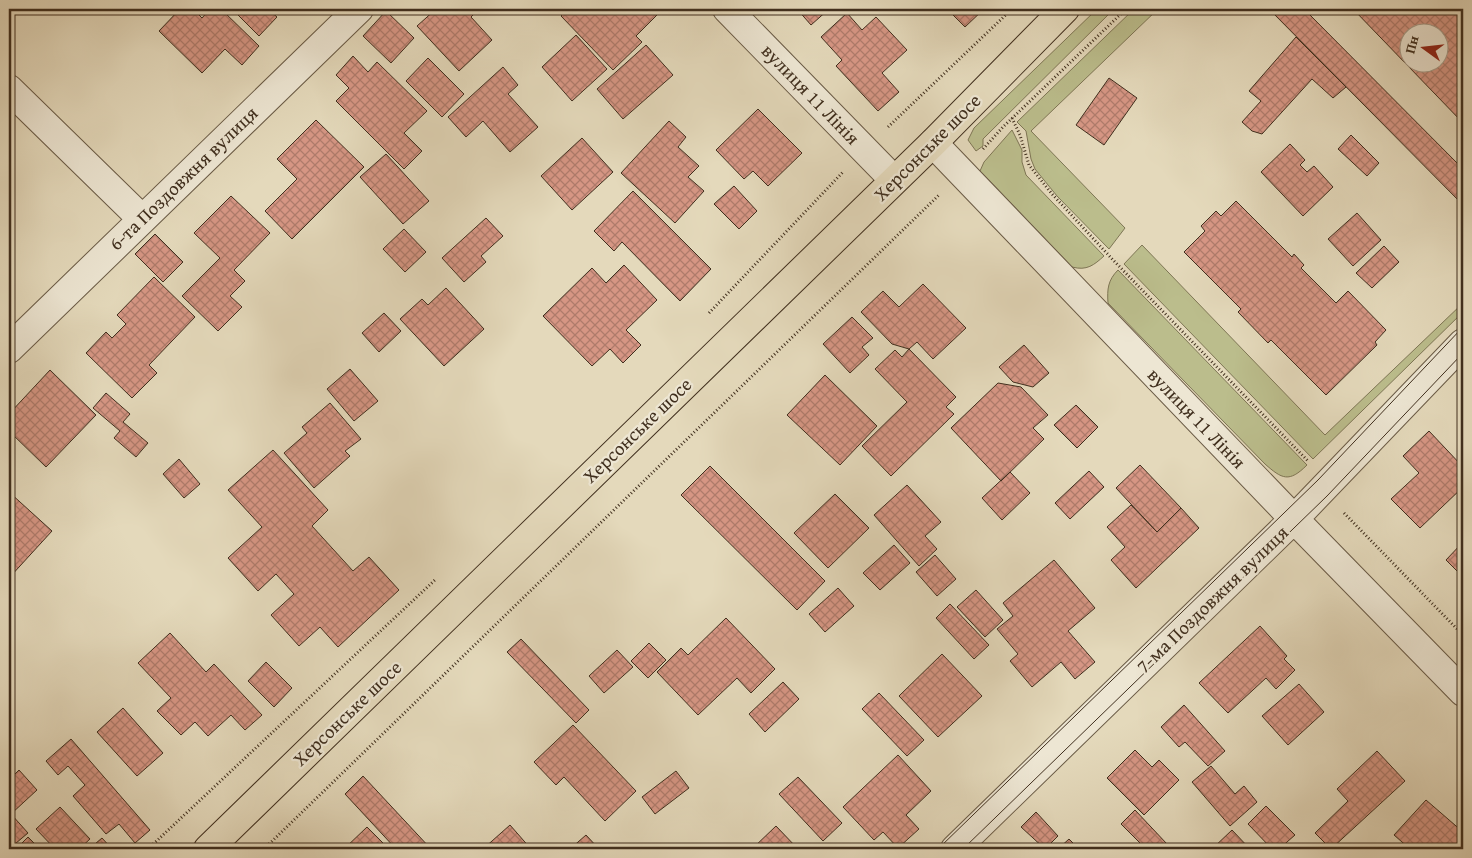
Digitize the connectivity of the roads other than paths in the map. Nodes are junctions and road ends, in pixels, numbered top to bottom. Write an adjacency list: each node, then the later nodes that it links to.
1 (359, 9): 7 (street, 6-та Поздовжня вулиця)
2 (727, 9): 6 (street, вулиця 11 Лінія)
3 (1065, 9): 5 (main road, Херсонське шосе)
4 (9, 89): 7 (street)
5 (932, 143): 6 (main road, Херсонське шосе); 10 (street, вулиця 11 Лінія)
6 (894, 180): 12 (main road, Херсонське шосе)
7 (141, 218): 9 (street, 6-та Поздовжня вулиця)
8 (1463, 343): 10 (street, 7-ма Поздовжня вулиця)
9 (9, 349)
10 (1294, 519): 11 (street, вулиця 11 Лінія); 13 (street, 7-ма Поздовжня вулиця)
11 (1463, 692)
12 (208, 849)
13 (955, 849)

